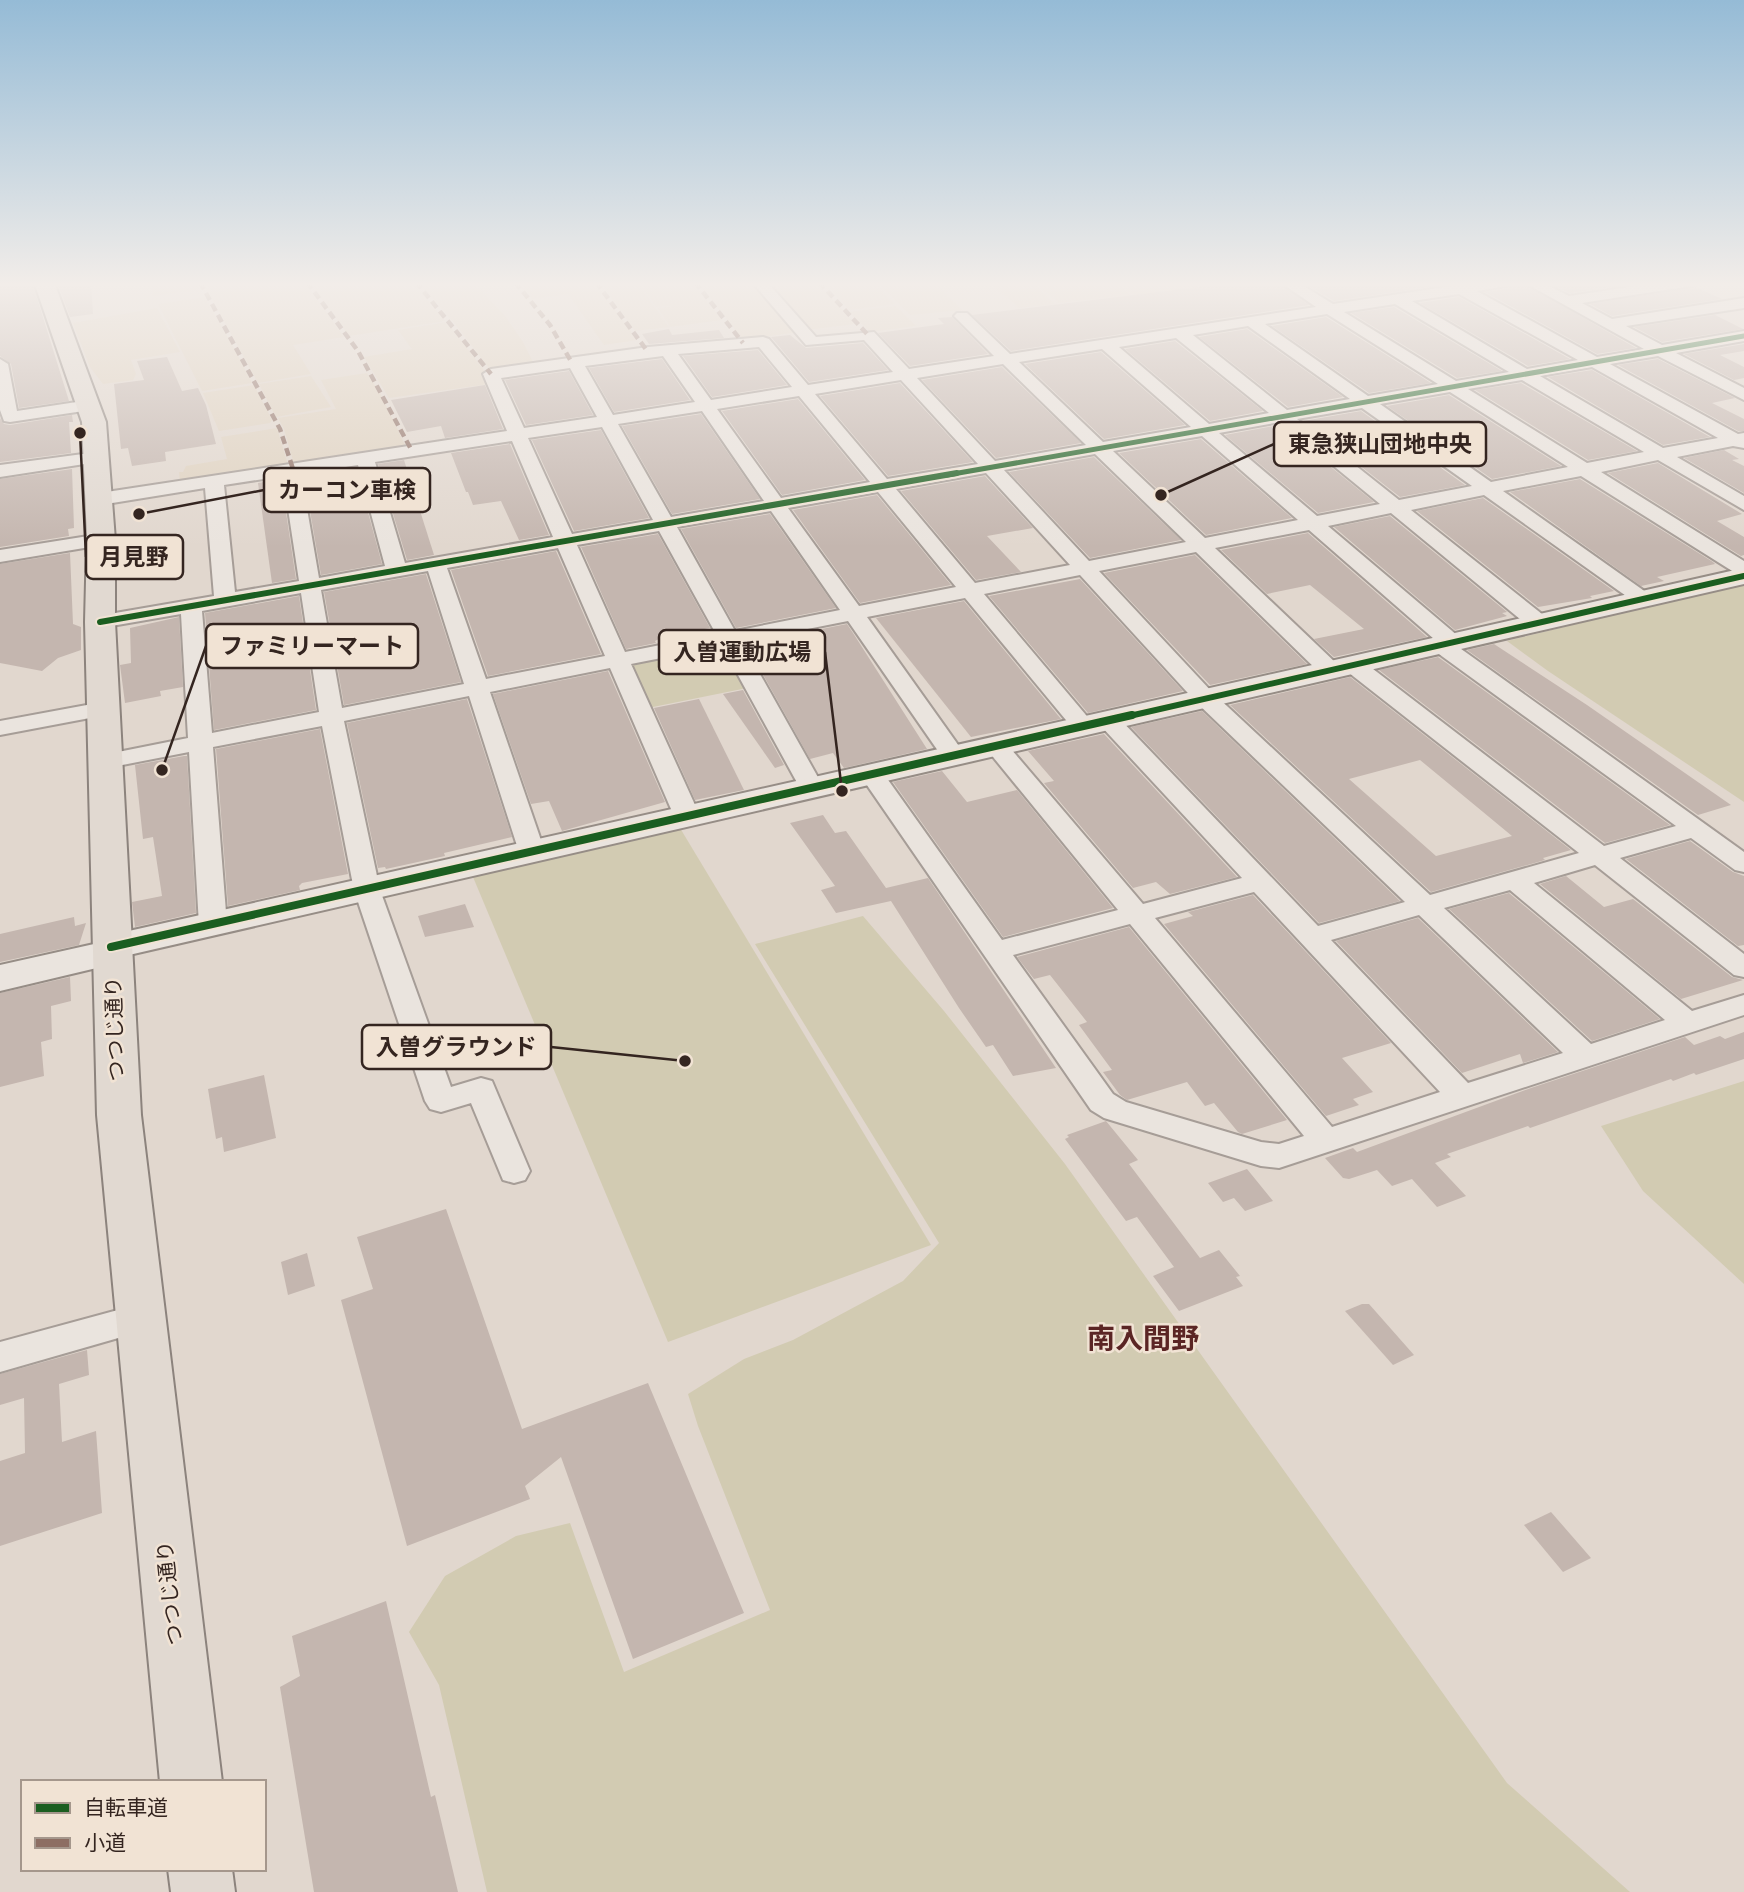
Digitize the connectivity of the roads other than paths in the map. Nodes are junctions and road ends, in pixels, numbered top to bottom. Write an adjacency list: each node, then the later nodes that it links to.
1 (1, 370): 25 (street)
2 (76, 370): 25 (main road, つつじ通り)
3 (517, 370): 30 (street)
4 (580, 370): 27 (street)
5 (681, 370): 24 (street)
6 (787, 370): 21 (street)
7 (900, 370): 19 (street)
8 (934, 370): 19 (street)
9 (1019, 370): 32 (street)
10 (1137, 370): 28 (street)
11 (1226, 370): 26 (street)
12 (1319, 370): 23 (street)
13 (1426, 370): 20 (street)
14 (1520, 370): 18 (street)
15 (1540, 370): 18 (street)
16 (1610, 370): 31 (street)
17 (1697, 370): 22 (street)
18 (1525, 373): 20 (street); 33 (street)
19 (904, 375): 21 (street); 36 (street)
20 (1452, 387): 23 (street); 38 (street)
21 (805, 390): 24 (street); 41 (street)
22 (1744, 395)
23 (1363, 402): 26 (street); 42 (street)
24 (706, 405): 27 (street); 45 (street)
25 (92, 414): 29 (street); 34 (main road, つつじ通り)
26 (1283, 416): 28 (street); 46 (street)
27 (608, 421): 30 (street); 48 (street)
28 (1205, 429): 32 (street); 47 (street)
29 (0, 435)
30 (517, 435): 35 (street); 50 (street)
31 (1741, 440): 33 (street)
32 (1100, 448): 36 (street); 51 (street)
33 (1661, 454): 38 (street); 44 (street)
34 (98, 457): 39 (street); 43 (main road, つつじ通り)
35 (365, 458): 37 (street); 55 (street)
36 (989, 467): 41 (street); 54 (street)
37 (291, 470): 40 (street); 57 (street)
38 (1584, 470): 42 (street); 56 (street)
39 (0, 471)
40 (214, 481): 43 (street); 60 (street)
41 (883, 485): 45 (street); 58 (street)
42 (1486, 488): 46 (street); 59 (street)
43 (100, 499): 49 (main road, つつじ通り)
44 (1744, 504)
45 (776, 505): 48 (street); 62 (street)
46 (1394, 507): 47 (street); 64 (street)
47 (1312, 523): 51 (street); 66 (street)
48 (666, 524): 50 (street); 65 (street)
49 (101, 540): 52 (street); 63 (main road, つつじ通り)
50 (565, 541): 53 (street); 67 (street)
51 (1202, 547): 54 (street); 68 (street)
52 (0, 556)
53 (436, 564): 55 (street); 69 (street)
54 (1086, 569): 58 (street); 70 (street)
55 (397, 570): 57 (street)
56 (1744, 573): 59 (street)
57 (310, 586): 60 (street); 72 (street)
58 (970, 590): 62 (street); 73 (street)
59 (1643, 599): 64 (street)
60 (225, 600): 61 (street)
61 (191, 607): 63 (street); 75 (street)
62 (852, 614): 65 (street); 77 (street)
63 (100, 622): 71 (main road, つつじ通り)
64 (1539, 623): 66 (street)
65 (728, 639): 67 (street); 80 (street)
66 (1445, 643): 68 (street); 82 (street)
67 (619, 661): 69 (street); 81 (street)
68 (1340, 667): 70 (street); 84 (street)
69 (478, 690): 72 (street); 83 (street)
70 (1205, 698): 73 (street); 89 (street)
71 (103, 709): 74 (street); 78 (main road, つつじ通り)
72 (332, 718): 75 (street); 88 (street)
73 (1096, 723): 76 (street); 87 (street)
74 (0, 728)
75 (199, 744): 78 (street); 91 (street)
76 (997, 747): 77 (street); 90 (street)
77 (954, 756): 79 (street)
78 (107, 761): 93 (main road, つつじ通り)
79 (872, 775): 80 (street); 94 (street)
80 (812, 788): 81 (street)
81 (687, 816): 83 (street)
82 (1695, 829): 84 (street); 85 (street)
83 (533, 852): 88 (street)
84 (1603, 856): 86 (street); 95 (street)
85 (1744, 864)
86 (1516, 881): 89 (street); 98 (street)
87 (1259, 882): 90 (street); 92 (street)
88 (367, 890): 91 (street); 102 (street)
89 (1425, 906): 92 (street); 99 (street)
90 (1136, 914): 94 (street); 101 (street)
91 (213, 925): 93 (street)
92 (1314, 936): 100 (street)
93 (111, 950): 96 (street); 103 (main road, つつじ通り)
94 (998, 950): 101 (street)
95 (1744, 968)
96 (0, 978)
97 (1744, 1006): 98 (street)
98 (1687, 1023): 99 (street)
99 (1585, 1056): 100 (street)
100 (1461, 1095): 101 (street)
101 (1325, 1140)
102 (514, 1171)
103 (140, 1318): 104 (street); 105 (main road, つつじ通り)
104 (0, 1357)
105 (191, 1780)
106 (200, 1871): 107 (main road)
107 (203, 1892)

